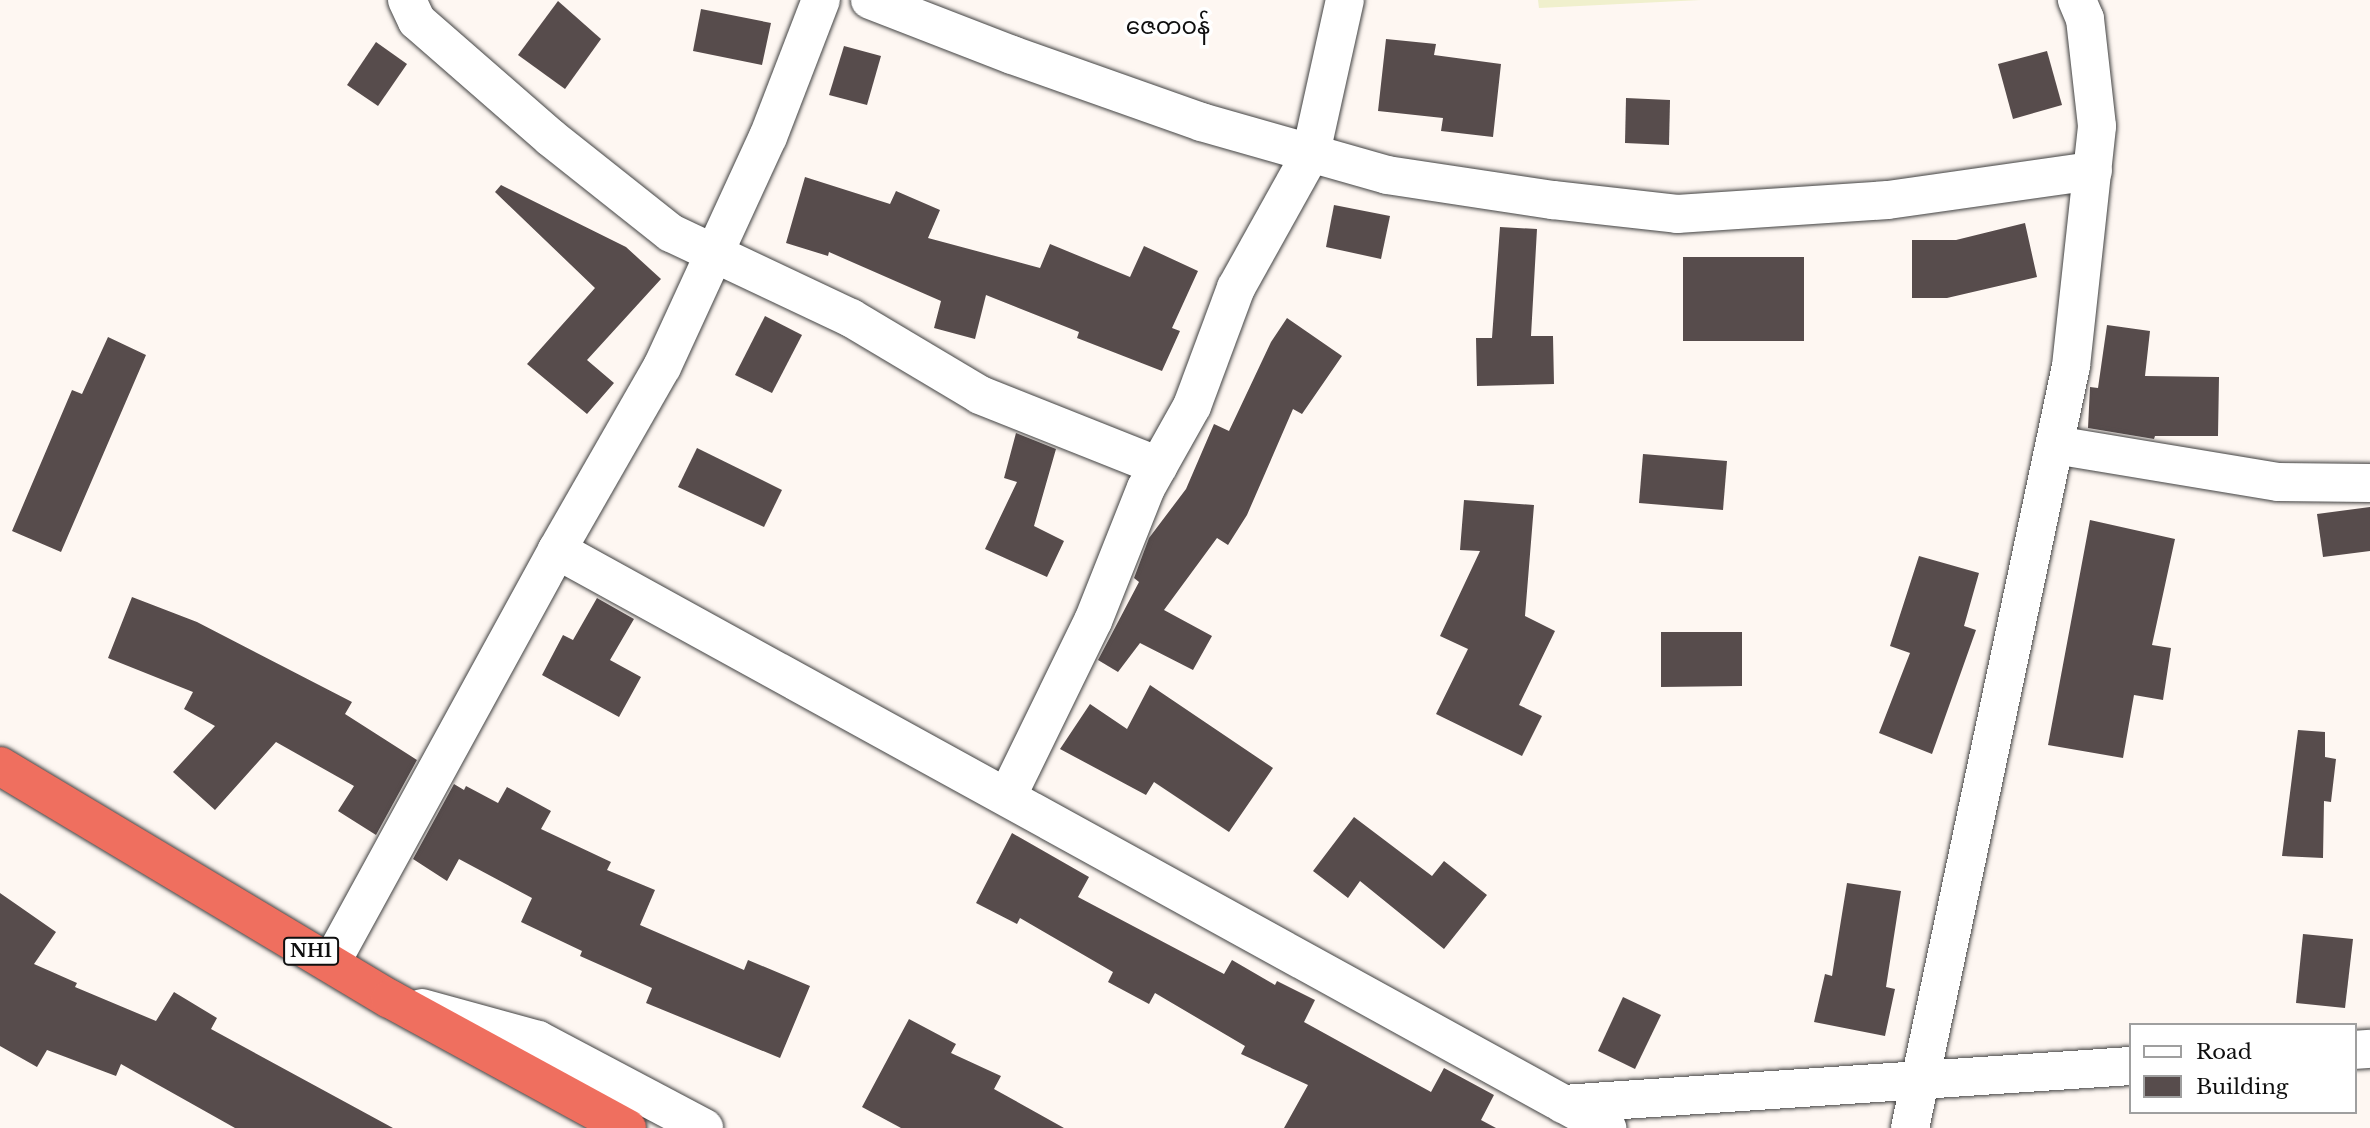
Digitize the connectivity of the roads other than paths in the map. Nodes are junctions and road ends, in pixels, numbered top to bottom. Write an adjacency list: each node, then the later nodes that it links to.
1 (407, 0): 8 (street)
2 (821, 0): 8 (street)
3 (870, 0): 6 (street)
4 (1345, 0): 6 (street)
5 (2077, 0): 7 (street)
6 (1311, 153): 7 (street); 10 (street)
7 (2092, 171): 9 (street)
8 (713, 255): 10 (street); 12 (street)
9 (2054, 445): 11 (street); 18 (street)
10 (1158, 466): 14 (street)
11 (2370, 483)
12 (557, 550): 14 (street); 15 (street)
13 (0, 766): 15 (highway, NH1)
14 (1007, 797): 19 (street)
15 (331, 963): 16 (highway, NH1)
16 (390, 999): 20 (highway, NH1); 21 (street)
17 (2128, 1066): 18 (street)
18 (1920, 1081): 19 (street); 23 (street)
19 (1563, 1104): 22 (street)
20 (626, 1128)
21 (704, 1128)
22 (1607, 1128)
23 (1910, 1128)

